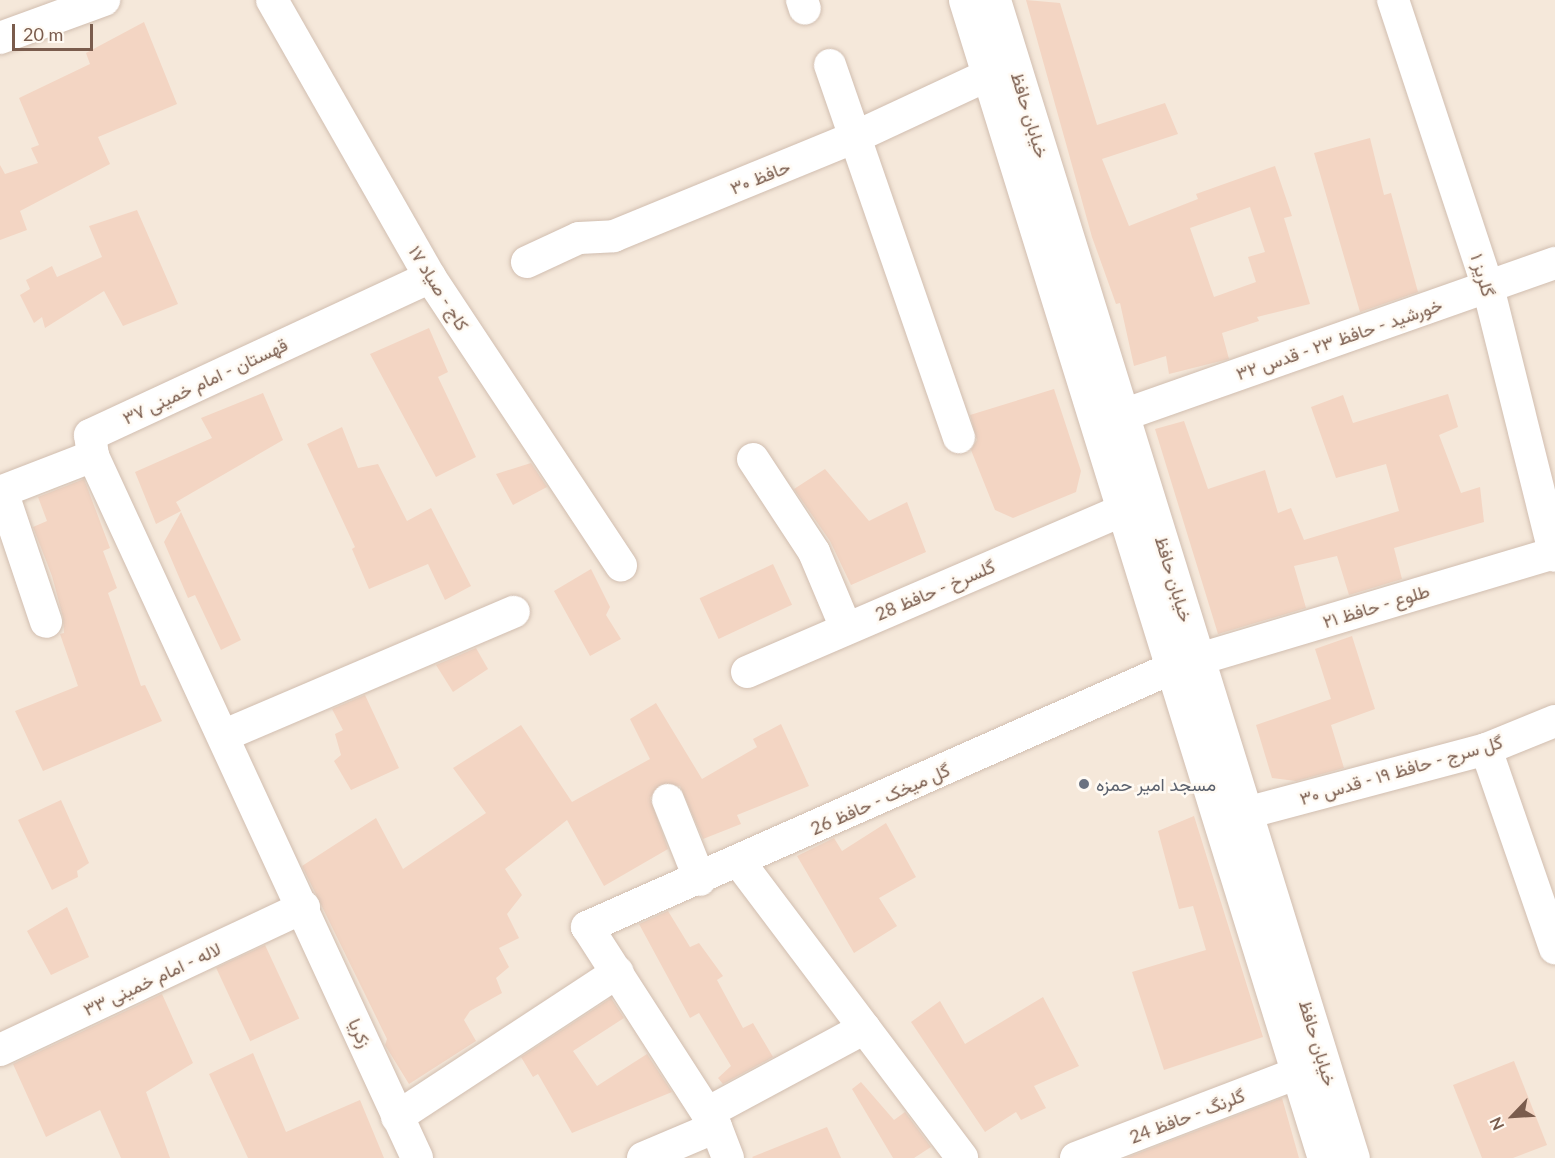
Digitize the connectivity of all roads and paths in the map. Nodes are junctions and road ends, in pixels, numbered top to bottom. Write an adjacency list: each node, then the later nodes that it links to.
1 (104, 0): 6 (street)
2 (272, 0): 12 (street, کاج - صیاد ۱۷)
3 (965, 0): 8 (main road, خیابان حافظ)
4 (994, 0): 14 (main road, خیابان حافظ)
5 (1393, 0): 13 (street, گلریز ۱)
6 (0, 38)
7 (830, 65): 9 (street)
8 (988, 75): 9 (street, حافظ ۳۰); 19 (main road, خیابان حافظ)
9 (853, 138): 10 (street, حافظ ۳۰); 15 (street)
10 (527, 262)
11 (1555, 263): 13 (street, خورشید - حافظ ۲۳ - قدس ۳۲)
12 (430, 277): 16 (street, قهستان - امام خمینی ۳۷); 21 (street, کاج - صیاد ۱۷)
13 (1488, 287): 14 (street, خورشید - حافظ ۲۳ - قدس ۳۲); 20 (street, گلریز ۱)
14 (1123, 415): 25 (main road, خیابان حافظ)
15 (959, 437)
16 (93, 456): 18 (street); 28 (street, زکریا)
17 (753, 459): 24 (street)
18 (1, 491): 23 (street)
19 (1123, 510): 24 (street, گلسرخ - حافظ 28); 25 (main road, خیابان حافظ)
20 (1555, 554): 25 (street, طلوع - حافظ ۲۱)
21 (621, 566)
22 (514, 612): 28 (street)
23 (46, 622)
24 (846, 628): 26 (street, گلسرخ - حافظ 28)
25 (1185, 664): 31 (main road, خیابان حافظ); 32 (street, گل میخک - حافظ 26); 39 (main road, خیابان حافظ)
26 (747, 672)
27 (1555, 721): 29 (street, گل سرج - حافظ ۱۹ - قدس ۳۰)
28 (225, 735): 34 (street, زکریا)
29 (1486, 749): 31 (street, گل سرج - حافظ ۱۹ - قدس ۳۰); 35 (street)
30 (668, 800): 33 (street)
31 (1246, 813): 48 (main road, خیابان حافظ)
32 (740, 863): 33 (street, گل میخک - حافظ 26); 37 (street)
33 (700, 879): 36 (street, گل میخک - حافظ 26)
34 (304, 907): 38 (street, لاله - امام خمینی ۳۳); 40 (street, زکریا)
35 (1555, 948)
36 (618, 972): 40 (street); 41 (street)
37 (865, 1028): 41 (street); 45 (street)
38 (0, 1050)
39 (1297, 1073): 46 (street, گلرنگ - حافظ 24); 47 (main road, خیابان حافظ)
40 (397, 1117): 42 (street, زکریا)
41 (711, 1120): 43 (street); 44 (street)
42 (417, 1158)
43 (643, 1158)
44 (728, 1158)
45 (962, 1158)
46 (1076, 1158)
47 (1324, 1158)
48 (1353, 1158)

